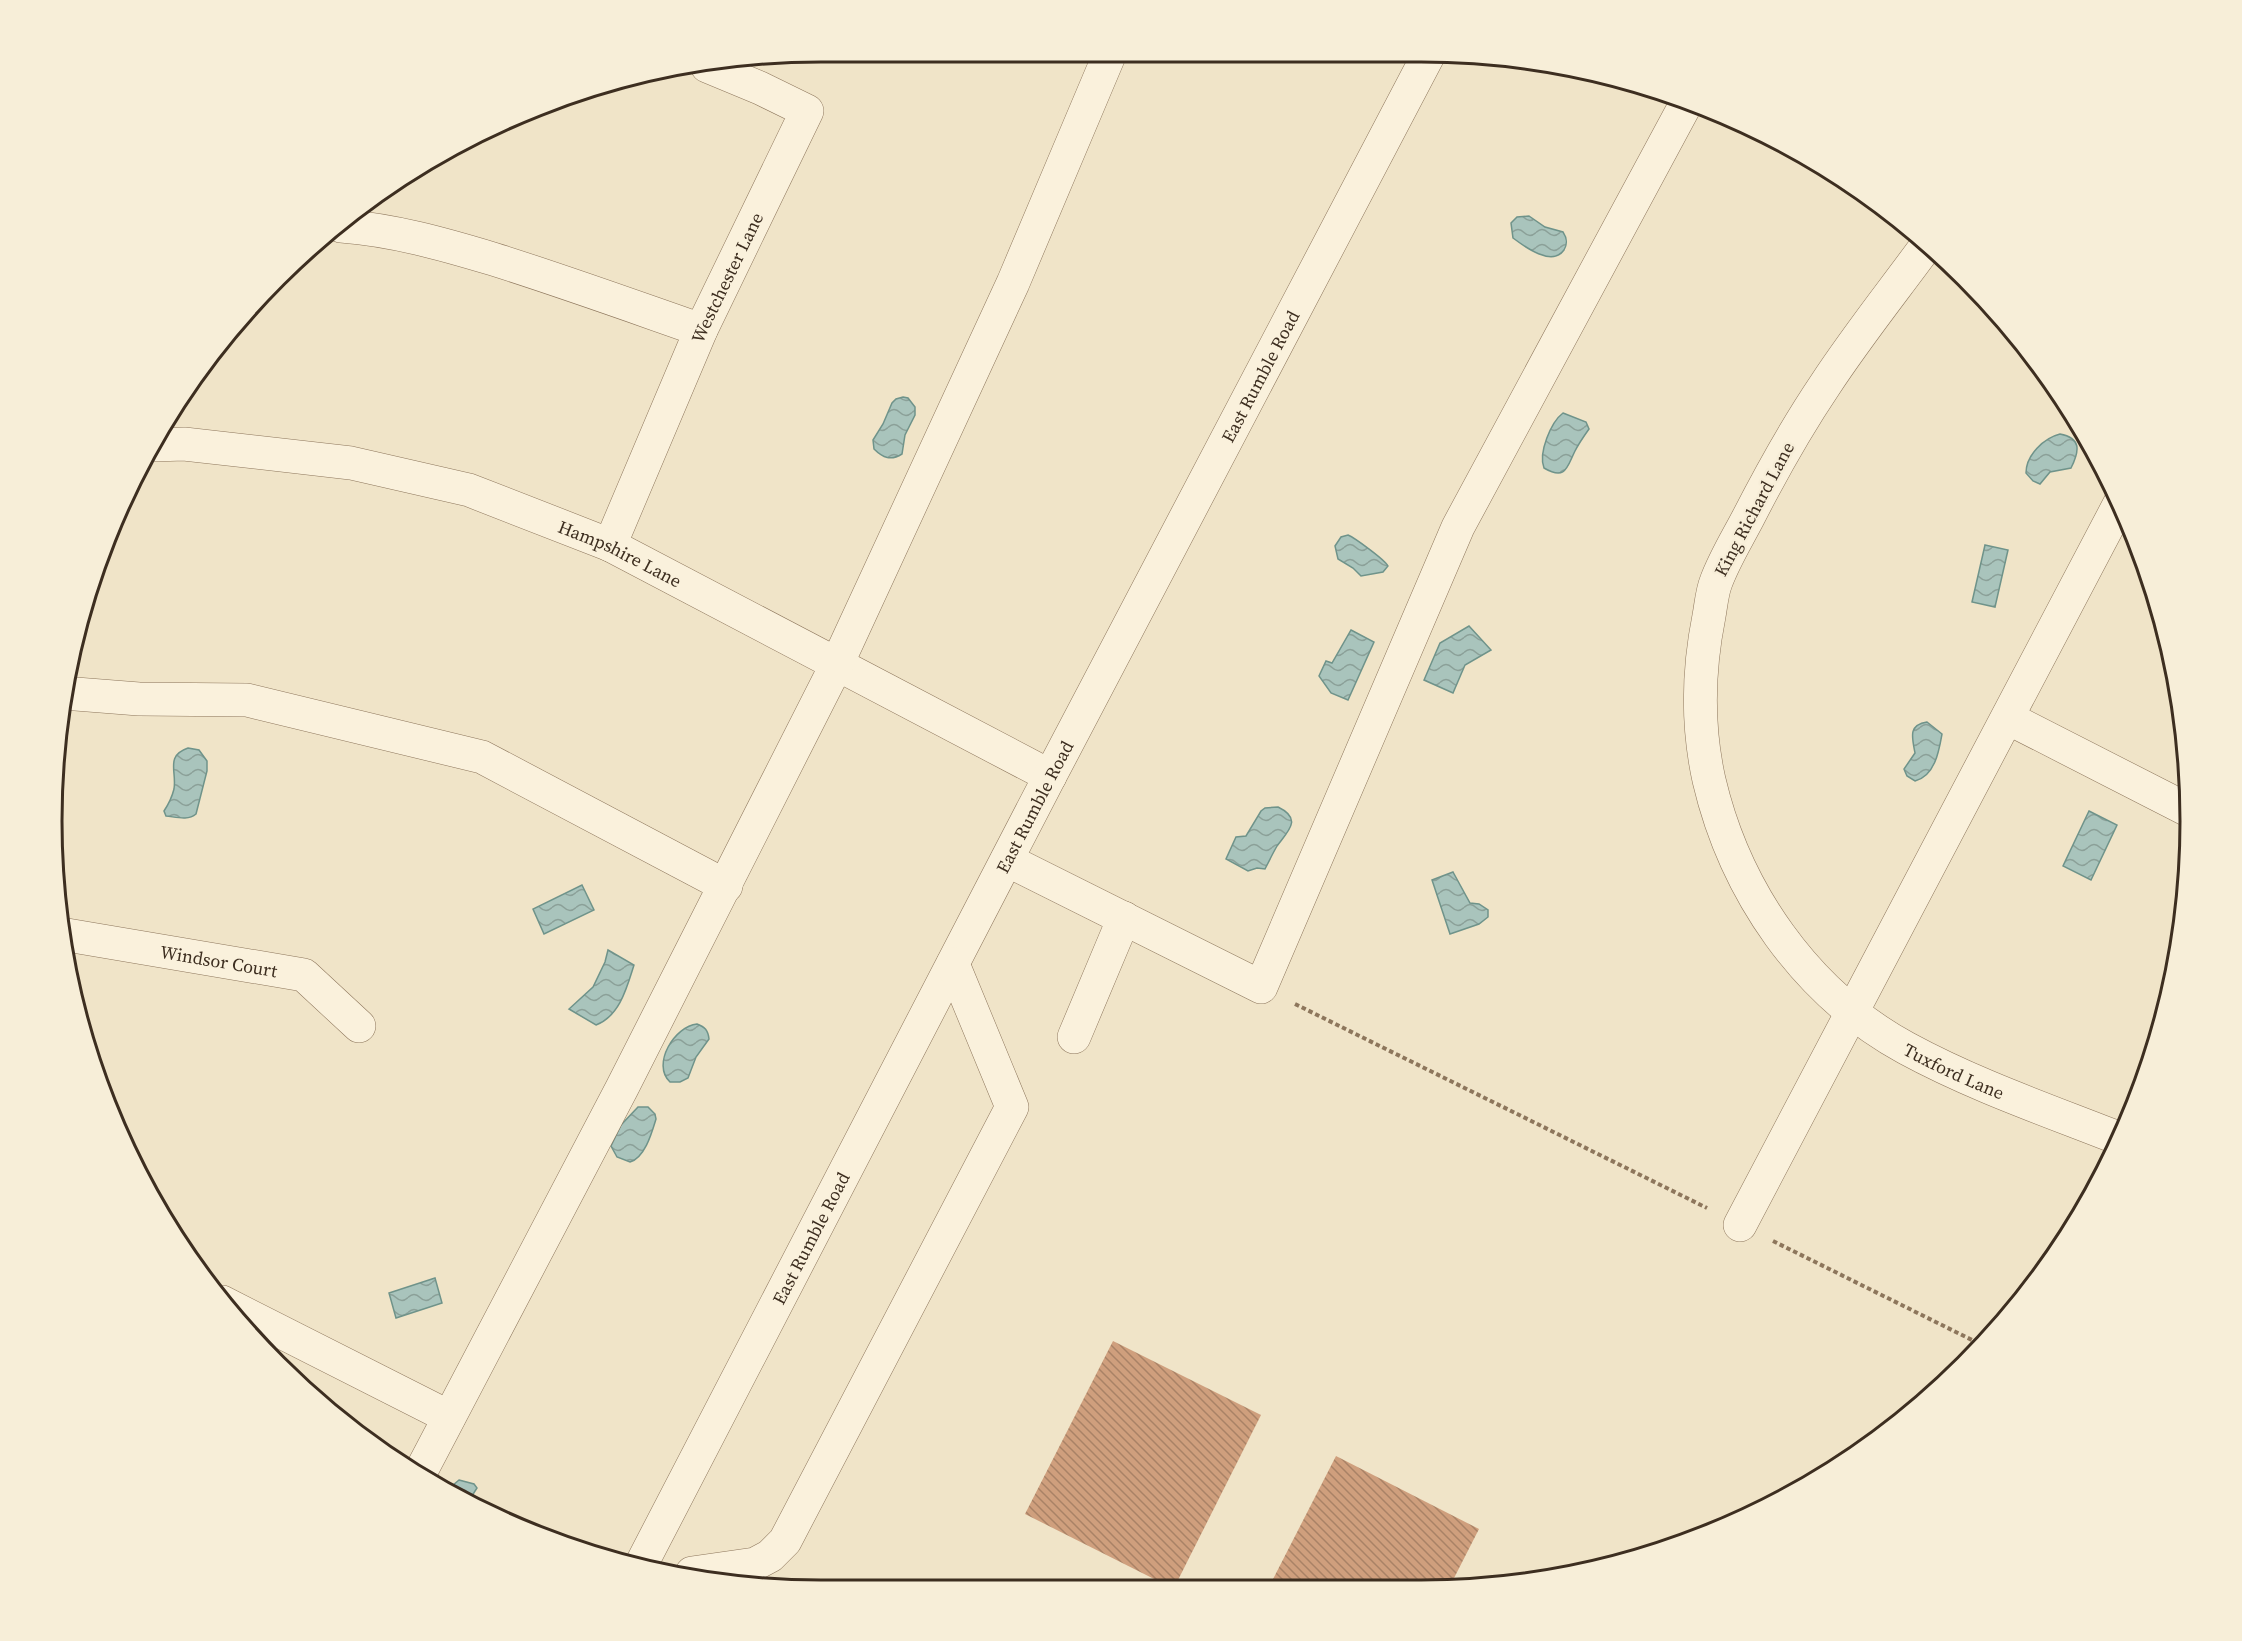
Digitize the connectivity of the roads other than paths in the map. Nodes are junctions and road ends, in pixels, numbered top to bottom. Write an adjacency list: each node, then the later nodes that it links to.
1 (1106, 62): 11 (street)
2 (1425, 62): 14 (street, East Rumble Road)
3 (714, 69): 7 (street, Westchester Lane)
4 (1683, 109): 18 (street)
5 (348, 227): 7 (street)
6 (1923, 251): 21 (street, King Richard Lane)
7 (701, 330): 10 (street, Westchester Lane)
8 (161, 445): 10 (street, Hampshire Lane)
9 (2115, 513): 13 (street)
10 (610, 546): 11 (street, Hampshire Lane)
11 (837, 664): 14 (street, Hampshire Lane); 17 (street)
12 (72, 694): 17 (street)
13 (2008, 718): 15 (street); 22 (street)
14 (1050, 776): 16 (street, East Rumble Road)
15 (2180, 806)
16 (1007, 860): 18 (street); 20 (street, East Rumble Road)
17 (726, 886): 28 (street)
18 (1124, 918): 24 (street)
19 (71, 936): 23 (street, Windsor Court)
20 (953, 964): 30 (street, East Rumble Road); 31 (street)
21 (1808, 971): 22 (street, Tuxford Lane)
22 (1851, 1011): 25 (street, Tuxford Lane); 26 (street)
23 (359, 1026)
24 (1074, 1037)
25 (2112, 1135)
26 (1740, 1224)
27 (243, 1312): 28 (street)
28 (449, 1416): 29 (street)
29 (422, 1466)
30 (644, 1559)
31 (713, 1572)

